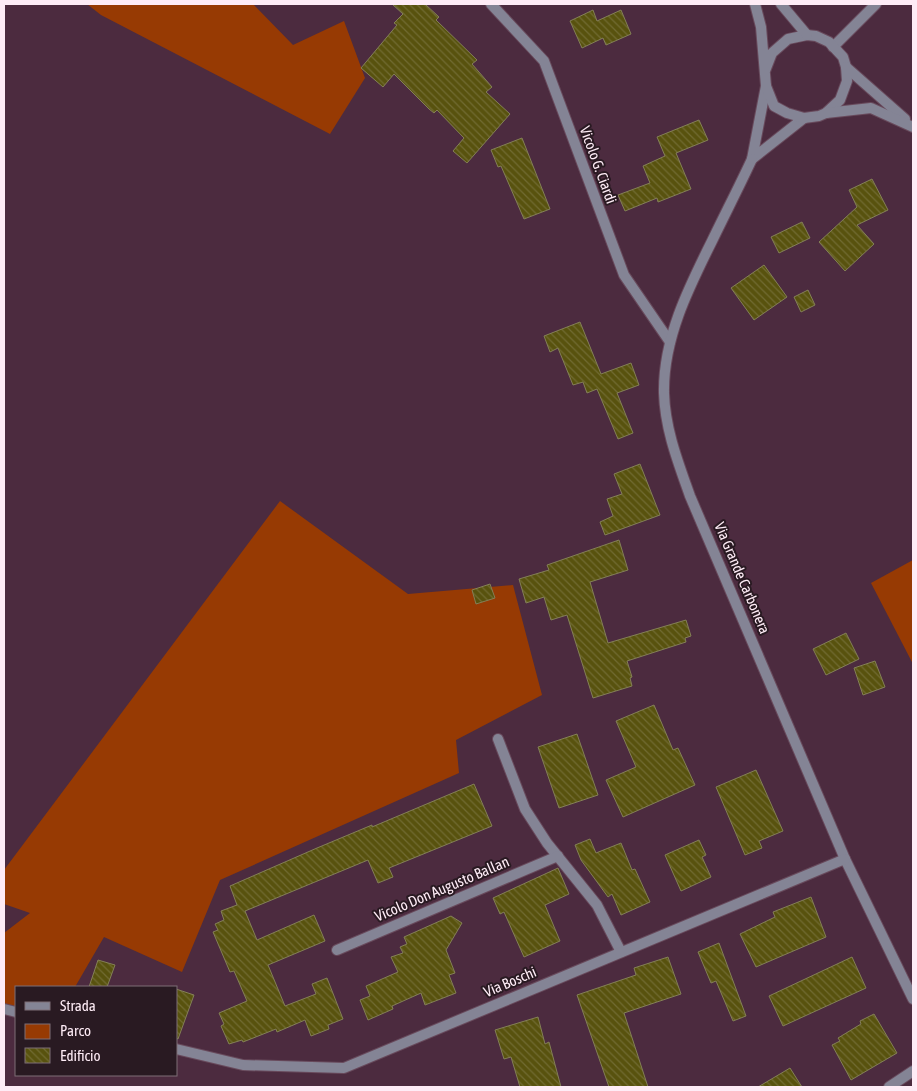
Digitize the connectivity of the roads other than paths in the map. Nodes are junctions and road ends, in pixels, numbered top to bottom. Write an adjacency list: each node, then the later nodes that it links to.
1 (491, 4): 14 (street, Vicolo G. Ciardi)
2 (756, 4): 8 (street)
3 (781, 4): 5 (street)
4 (876, 4): 6 (street)
5 (807, 35): 6 (street); 8 (street)
6 (833, 47): 7 (street)
7 (846, 67): 10 (street); 12 (street)
8 (765, 71): 9 (street)
9 (766, 86): 11 (street); 13 (street, Via Grande Carbonera)
10 (826, 113): 11 (street); 12 (street)
11 (804, 118): 13 (street, Via Grande Carbonera)
12 (913, 127)
13 (752, 160): 14 (street, Via Grande Carbonera)
14 (670, 342): 17 (street, Via Grande Carbonera)
15 (498, 739): 16 (street)
16 (558, 856): 18 (street, Vicolo Don Augusto Ballan); 19 (street)
17 (845, 859): 19 (street, Via Boschi); 20 (street, Via Grande Carbonera)
18 (337, 950)
19 (622, 952): 21 (street, Via Boschi)
20 (913, 999)
21 (178, 1049)
22 (913, 1071): 23 (street)
23 (889, 1087)

